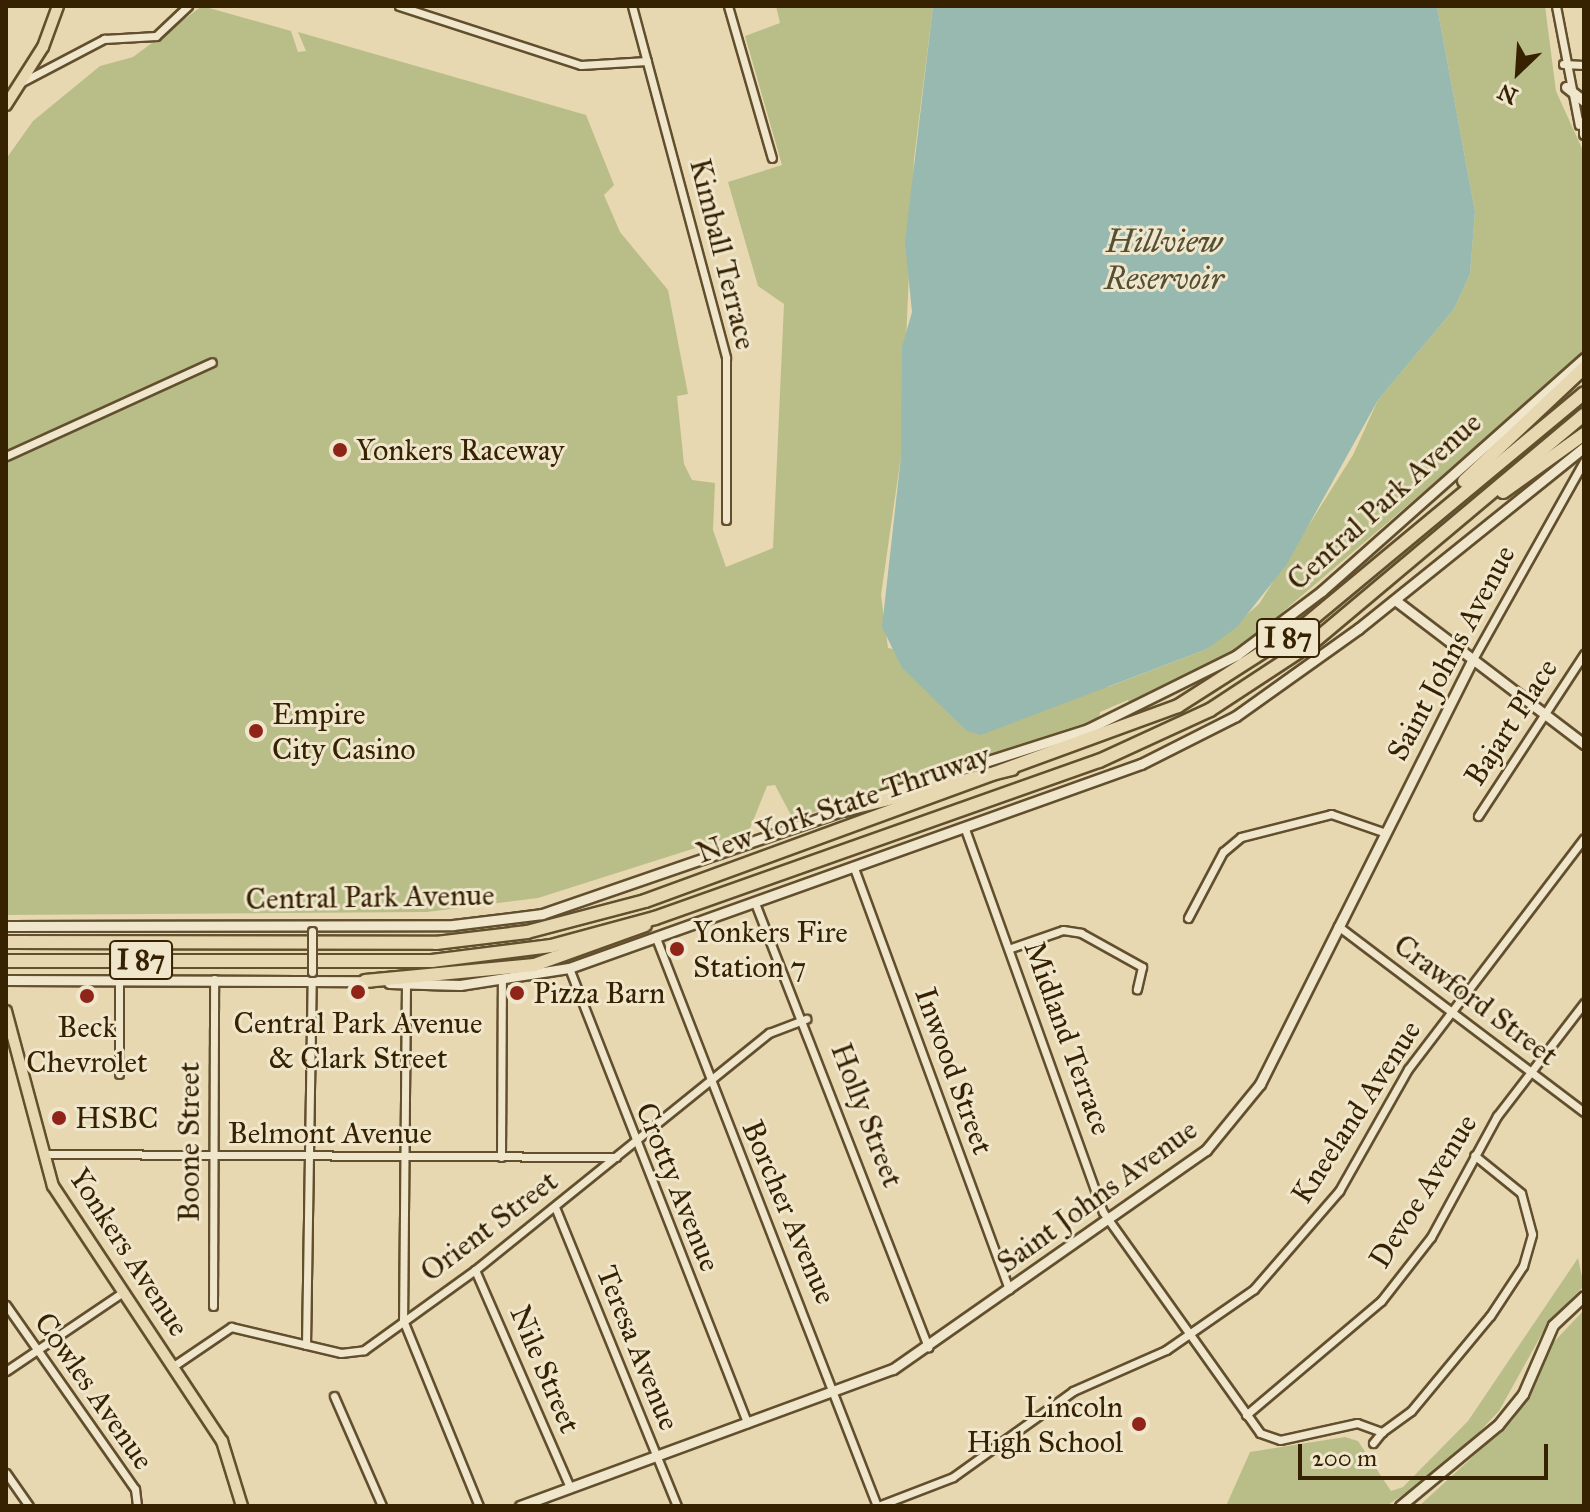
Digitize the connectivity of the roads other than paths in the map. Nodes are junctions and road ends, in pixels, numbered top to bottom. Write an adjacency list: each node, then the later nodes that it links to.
1 (58, 6): 10 (main road)
2 (188, 6): 10 (street)
3 (399, 6): 7 (street)
4 (632, 6): 7 (street, Kimball Terrace)
5 (728, 6): 15 (street)
6 (1556, 6): 8 (street)
7 (647, 61): 25 (street, Kimball Terrace)
8 (1563, 64): 9 (street); 11 (street)
9 (1584, 65)
10 (22, 82): 13 (main road)
11 (1566, 87): 12 (main road); 14 (street)
12 (1584, 101)
13 (6, 105)
14 (1582, 127)
15 (772, 158)
16 (1584, 358): 34 (main road, Central Park Avenue)
17 (212, 362): 23 (street)
18 (1584, 368): 26 (highway)
19 (1584, 393): 26 (highway, New York State Thruway / I 87)
20 (1584, 415): 27 (highway, New York State Thruway / I 87)
21 (1584, 434): 27 (highway)
22 (1584, 447): 28 (main road)
23 (6, 456)
24 (1584, 461): 30 (street, Saint Johns Avenue)
25 (726, 520)
26 (1411, 536): 33 (highway, New York State Thruway / I 87)
27 (1429, 545): 41 (highway, New York State Thruway / I 87)
28 (1395, 600): 30 (main road); 36 (main road)
29 (1584, 654): 31 (street, Bajart Place)
30 (1473, 659): 31 (main road); 37 (main road, Saint Johns Avenue)
31 (1548, 717): 32 (main road); 35 (street, Bajart Place)
32 (1584, 744)
33 (1019, 769): 34 (highway); 47 (highway, New York State Thruway / I 87)
34 (844, 810): 45 (main road, Central Park Avenue)
35 (1478, 816)
36 (965, 829): 39 (main road); 48 (street, Midland Terrace)
37 (1383, 832): 42 (street); 44 (main road, Saint Johns Avenue)
38 (1584, 838): 61 (street, Kneeland Avenue)
39 (854, 868): 40 (main road); 78 (street, Inwood Street)
40 (755, 903): 46 (main road); 62 (street, Holly Street)
41 (655, 918): 49 (highway, New York State Thruway / I 87); 55 (highway)
42 (1188, 918)
43 (6, 926): 45 (main road, Central Park Avenue)
44 (1338, 926): 61 (street, Crawford Street); 76 (main road, Saint Johns Avenue)
45 (313, 928): 51 (street, bridge)
46 (656, 938): 50 (main road); 65 (street, Borcher Avenue)
47 (6, 942)
48 (1011, 948): 58 (street); 76 (street, Midland Terrace)
49 (6, 961)
50 (569, 968): 56 (main road); 67 (street, Crotty Avenue)
51 (312, 976): 53 (main road); 55 (main road); 71 (street)
52 (119, 979): 53 (main road); 54 (main road); 64 (street)
53 (214, 979): 70 (street, Boone Street)
54 (6, 980)
55 (365, 981): 57 (main road)
56 (502, 981): 57 (main road); 72 (street)
57 (406, 984): 74 (street)
58 (1137, 989)
59 (1584, 1003): 63 (street, Devoe Avenue)
60 (6, 1011): 68 (main road, Yonkers Avenue)
61 (1452, 1011): 63 (street, Crawford Street); 84 (street, Kneeland Avenue)
62 (806, 1019): 65 (street, Orient Street); 86 (street, Holly Street)
63 (1531, 1072): 66 (street, Crawford Street); 69 (street, Devoe Avenue)
64 (119, 1074)
65 (708, 1080): 67 (street, Orient Street); 90 (street, Borcher Avenue)
66 (1584, 1112)
67 (634, 1143): 73 (street, Orient Street); 93 (street, Crotty Avenue)
68 (44, 1154): 70 (street, Belmont Avenue); 79 (main road, Yonkers Avenue)
69 (1474, 1155): 92 (street, Devoe Avenue); 94 (street)
70 (213, 1156): 71 (street, Belmont Avenue); 82 (street, Boone Street)
71 (310, 1157): 74 (street, Belmont Avenue); 85 (street)
72 (501, 1157): 73 (street, Belmont Avenue); 74 (street, Belmont Avenue)
73 (616, 1157): 75 (street, Orient Street)
74 (407, 1158): 83 (street)
75 (555, 1207): 77 (street, Orient Street); 96 (street, Teresa Avenue)
76 (1109, 1220): 78 (main road, Saint Johns Avenue); 84 (street, Midland Terrace)
77 (475, 1270): 83 (street, Orient Street); 98 (street, Nile Street)
78 (1009, 1289): 86 (main road, Saint Johns Avenue)
79 (123, 1292): 87 (street); 88 (main road, Yonkers Avenue)
80 (1584, 1296): 107 (main road)
81 (6, 1305): 87 (street, Cowles Avenue)
82 (213, 1306)
83 (403, 1320): 85 (street, Orient Street); 103 (street)
84 (1191, 1336): 92 (street, Midland Terrace); 106 (street, Kneeland Avenue)
85 (306, 1345): 88 (street, Orient Street)
86 (928, 1347): 90 (main road, Saint Johns Avenue)
87 (36, 1349): 89 (street); 100 (street, Cowles Avenue)
88 (175, 1365): 101 (main road, Yonkers Avenue)
89 (6, 1371)
90 (833, 1391): 93 (main road, Saint Johns Avenue); 106 (street, Borcher Avenue)
91 (334, 1396): 102 (street)
92 (1246, 1415): 94 (street, Midland Terrace)
93 (747, 1423): 96 (main road, Saint Johns Avenue)
94 (1382, 1432): 95 (street)
95 (1373, 1443)
96 (656, 1456): 98 (main road, Saint Johns Avenue); 105 (street, Teresa Avenue)
97 (6, 1473): 99 (street)
98 (570, 1487): 104 (main road, Saint Johns Avenue)
99 (29, 1506)
100 (137, 1506)
101 (242, 1506)
102 (382, 1506)
103 (479, 1506)
104 (520, 1506)
105 (677, 1506)
106 (877, 1506)
107 (1400, 1506)

